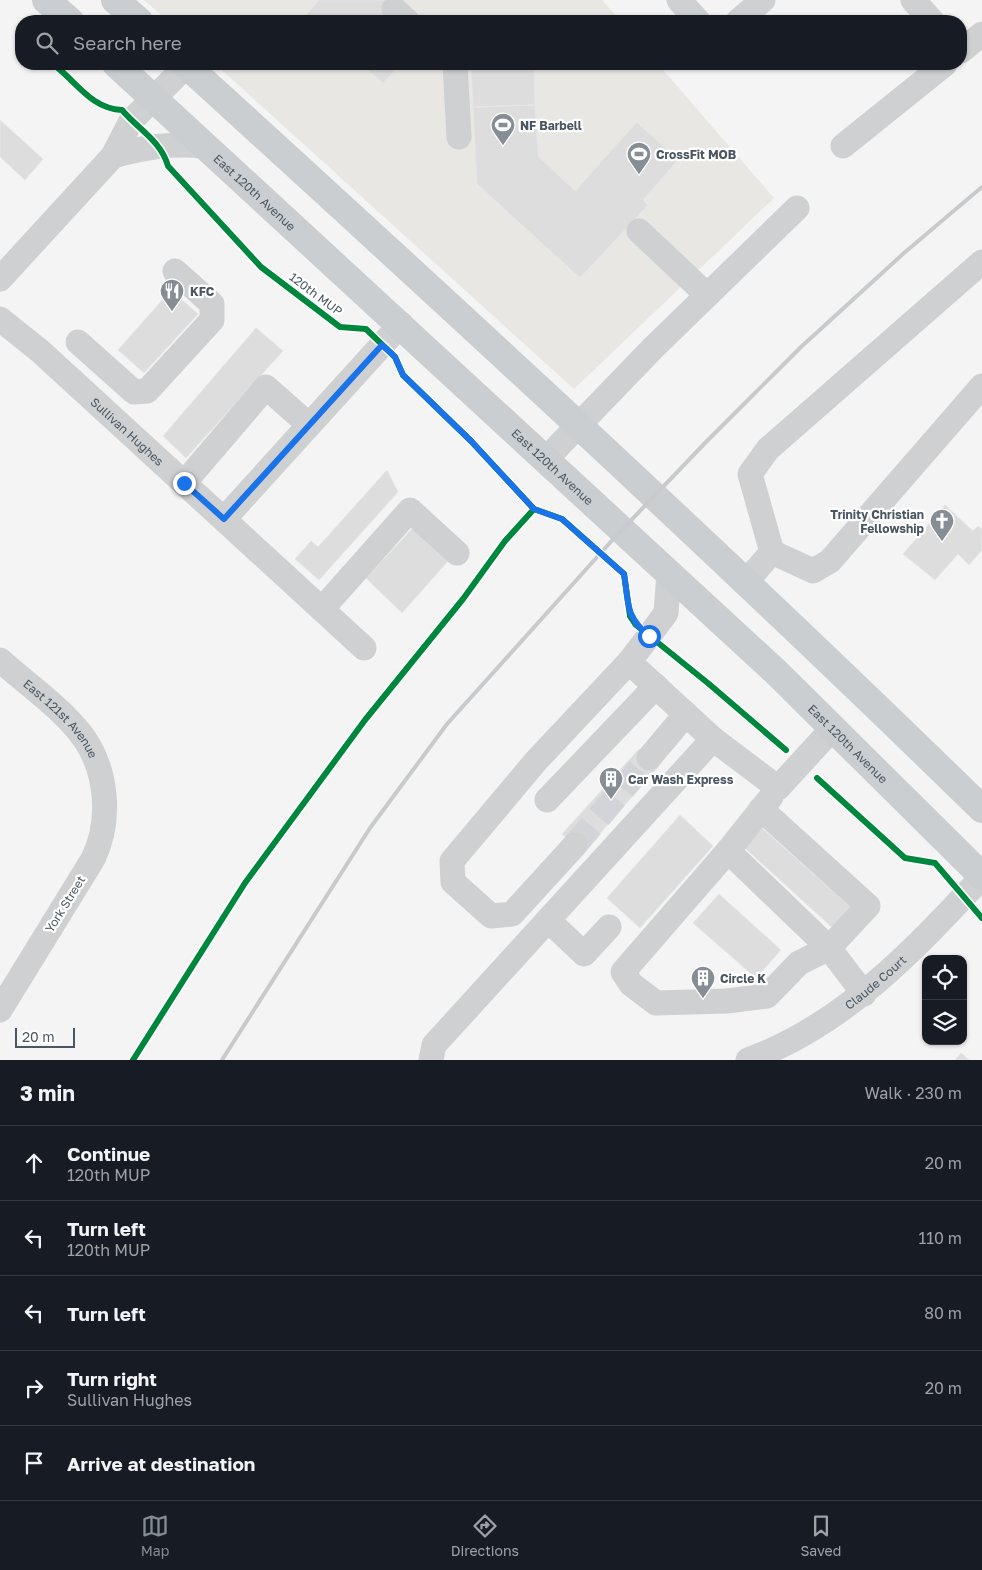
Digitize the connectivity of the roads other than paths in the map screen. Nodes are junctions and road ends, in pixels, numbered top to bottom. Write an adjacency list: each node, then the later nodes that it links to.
1 (46, 0): 6 (main road)
2 (115, 0): 7 (main road)
3 (678, 0): 8 (street)
4 (763, 0): 9 (street)
5 (913, 0): 10 (street)
6 (63, 15)
7 (132, 15)
8 (692, 15)
9 (745, 15)
10 (927, 15)
11 (982, 34): 12 (street)
12 (967, 46)
13 (123, 70): 18 (main road, East 120th Avenue)
14 (181, 70): 18 (street)
15 (192, 70): 34 (main road)
16 (455, 70): 19 (street)
17 (938, 70): 21 (street)
18 (155, 99): 20 (main road, East 120th Avenue); 22 (street)
19 (459, 137)
20 (204, 146): 22 (street); 30 (main road, East 120th Avenue)
21 (843, 146)
22 (113, 156): 27 (street)
23 (797, 208): 28 (street)
24 (639, 231): 28 (street)
25 (982, 262): 39 (street)
26 (175, 271): 31 (street)
27 (0, 279)
28 (708, 295): 34 (street)
29 (0, 319): 36 (street, Sullivan Hughes)
30 (401, 324): 33 (street); 35 (main road, East 120th Avenue)
31 (78, 342)
32 (982, 386): 39 (street)
33 (309, 426): 36 (street); 37 (street)
34 (577, 426): 35 (street); 41 (main road)
35 (546, 459): 40 (main road, East 120th Avenue)
36 (184, 483): 37 (street, Sullivan Hughes)
37 (224, 519): 42 (street, Sullivan Hughes)
38 (457, 552): 42 (street)
39 (772, 552): 41 (street)
40 (669, 573): 45 (street); 48 (main road, East 120th Avenue)
41 (745, 583): 55 (main road)
42 (322, 610): 43 (street, Sullivan Hughes)
43 (364, 648)
44 (0, 660): 53 (street, East 121st Avenue)
45 (629, 662): 46 (street); 51 (street)
46 (656, 686): 47 (street); 51 (street)
47 (686, 714): 49 (street); 50 (street)
48 (833, 728): 52 (street); 58 (main road, East 120th Avenue)
49 (713, 739): 52 (street); 59 (street)
50 (649, 758)
51 (536, 761): 56 (street)
52 (778, 788): 54 (street)
53 (104, 790): 63 (street, York Street)
54 (761, 809): 57 (street); 61 (street)
55 (982, 809)
56 (575, 845)
57 (728, 851): 61 (street); 61 (street)
58 (982, 876): 62 (street, Claude Court)
59 (548, 920): 60 (street); 64 (street)
60 (609, 927)
61 (829, 948): 62 (street)
62 (864, 994): 65 (street, Claude Court)
63 (0, 1010)
64 (431, 1060)
65 (748, 1060)

